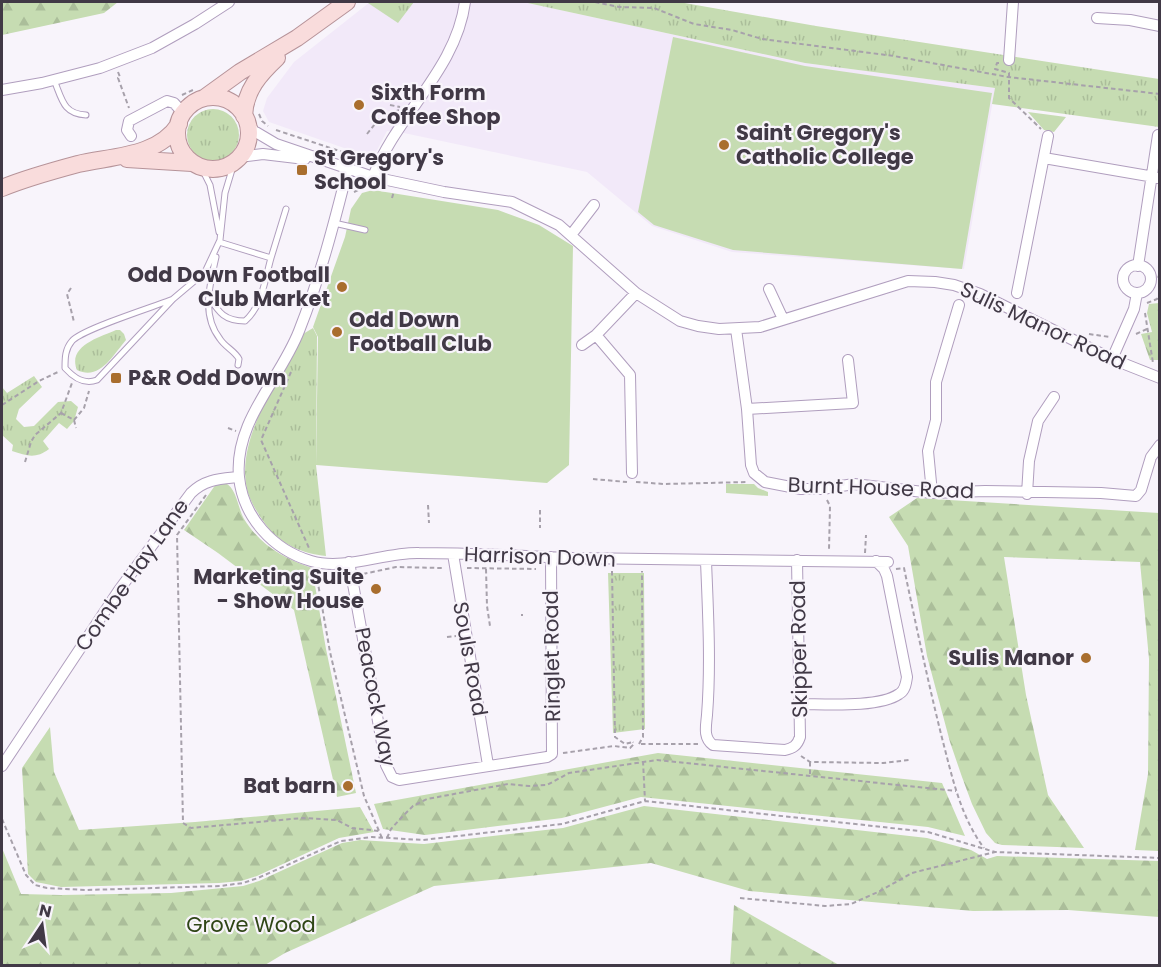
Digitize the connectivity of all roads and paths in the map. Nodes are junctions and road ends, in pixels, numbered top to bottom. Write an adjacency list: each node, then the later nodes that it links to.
1 (229, 2): 10 (street)
2 (347, 2): 8 (main road)
3 (465, 2): 30 (street)
4 (595, 2): 12 (path)
5 (1013, 2): 9 (street)
6 (1097, 18): 7 (street)
7 (1160, 26)
8 (297, 38): 16 (main road); 20 (main road)
9 (1009, 60)
10 (115, 63): 13 (street); 17 (path)
11 (1009, 72): 12 (path)
12 (1008, 77): 15 (path); 25 (path)
13 (54, 80): 14 (street); 19 (lane)
14 (2, 90)
15 (1160, 94)
16 (203, 99): 20 (main road); 21 (main road)
17 (128, 104)
18 (404, 108): 23 (path)
19 (86, 115)
20 (249, 116): 28 (main road); 29 (street, Sulis Manor Road); 30 (path)
21 (181, 118): 22 (street); 26 (main road); 31 (main road)
22 (127, 130)
23 (367, 134)
24 (1158, 135): 33 (street)
25 (1048, 136): 27 (street)
26 (118, 158): 31 (main road); 35 (main road)
27 (1044, 158): 33 (street); 49 (street)
28 (237, 160): 29 (street, Sulis Manor Road); 31 (main road); 42 (lane)
29 (329, 162): 32 (street, Sulis Manor Road)
30 (378, 164): 34 (street)
31 (197, 165): 42 (lane)
32 (348, 168): 34 (street, Sulis Manor Road); 39 (street)
33 (1155, 178): 44 (street)
34 (370, 182): 36 (path); 41 (street, Sulis Manor Road)
35 (2, 188)
36 (351, 196)
37 (594, 205): 41 (street)
38 (286, 209): 43 (lane)
39 (334, 223): 40 (lane); 83 (street)
40 (364, 230)
41 (571, 235): 48 (street, Sulis Manor Road)
42 (219, 243): 43 (lane); 52 (lane); 53 (lane)
43 (271, 258): 52 (lane)
44 (1138, 266): 45 (street); 50 (street)
45 (1155, 276): 50 (street)
46 (71, 288): 58 (path)
47 (769, 289): 57 (street)
48 (636, 293): 59 (street, Sulis Manor Road); 62 (street)
49 (1017, 293)
50 (1137, 293): 63 (street)
51 (1160, 293): 54 (path)
52 (208, 297): 67 (lane)
53 (173, 299): 69 (lane); 72 (lane)
54 (1145, 304)
55 (959, 305): 88 (street)
56 (1145, 312): 60 (path)
57 (783, 319): 59 (street, Sulis Manor Road); 65 (street, Sulis Manor Road)
58 (74, 322)
59 (736, 329): 75 (street, Burnt House Road)
60 (1147, 329): 63 (path); 71 (path)
61 (1089, 334): 63 (path)
62 (596, 335): 64 (street); 82 (street)
63 (1121, 339): 65 (street)
64 (582, 345)
65 (1112, 359): 71 (street, Sulis Manor Road)
66 (848, 360): 75 (street)
67 (238, 365)
68 (295, 365): 104 (path)
69 (65, 368): 70 (lane); 74 (path)
70 (73, 377): 72 (lane); 76 (path)
71 (1156, 377)
72 (91, 382): 77 (path)
73 (1054, 397): 89 (street)
74 (2, 405)
75 (747, 409): 84 (street, Burnt House Road)
76 (61, 413): 77 (path); 81 (path)
77 (74, 420): 78 (path)
78 (76, 428)
79 (1160, 445): 80 (street, Burnt House Road)
80 (1155, 460): 89 (street, Burnt House Road)
81 (25, 462)
82 (632, 473)
83 (239, 477): 85 (street, Combe Hay Lane); 104 (street, Harrison Down)
84 (759, 478): 86 (path); 87 (street, Burnt House Road)
85 (219, 479): 121 (street, Combe Hay Lane); 126 (path)
86 (593, 479)
87 (822, 489): 88 (street, Burnt House Road); 99 (path)
88 (932, 493): 89 (street, Burnt House Road)
89 (1027, 494)
90 (428, 506): 92 (path)
91 (540, 510): 93 (path)
92 (429, 523)
93 (540, 528)
94 (866, 535): 100 (path)
95 (453, 554): 96 (street, Harrison Down); 101 (street, Harrison Down); 105 (street, Souls Road)
96 (486, 555): 102 (street, Harrison Down); 106 (path)
97 (797, 560): 98 (street, Harrison Down); 99 (street, Harrison Down); 111 (street, Skipper Road)
98 (706, 561): 102 (street, Harrison Down); 114 (street)
99 (828, 561): 100 (street, Harrison Down)
100 (864, 561): 103 (street, Harrison Down)
101 (349, 562): 104 (street, Harrison Down); 109 (street, Peacock Way)
102 (551, 563): 106 (path); 116 (street, Ringlet Road)
103 (883, 564): 111 (street); 123 (path)
104 (315, 567): 109 (path); 126 (path)
105 (455, 568): 106 (path); 109 (path); 120 (street, Souls Road)
106 (486, 568): 110 (path)
107 (622, 571): 112 (path)
108 (642, 571): 113 (path)
109 (351, 577): 120 (street, Peacock Way)
110 (490, 626)
111 (800, 704): 115 (street, Skipper Road)
112 (634, 744): 113 (path); 116 (path)
113 (639, 744): 114 (path)
114 (713, 745): 115 (street)
115 (792, 748): 119 (path)
116 (552, 752): 120 (street, Peacock Way)
117 (643, 760): 122 (path); 124 (path); 128 (path)
118 (909, 760): 119 (path)
119 (810, 762): 122 (path)
120 (488, 765)
121 (2, 766)
122 (810, 776): 123 (path)
123 (956, 791): 129 (path)
124 (645, 801): 128 (path); 129 (path)
125 (2, 819): 127 (path)
126 (379, 831): 127 (path)
127 (382, 838): 128 (path)
128 (387, 838)
129 (984, 848): 130 (path)
130 (995, 852): 131 (path); 132 (path)
131 (1160, 858)
132 (740, 898)

